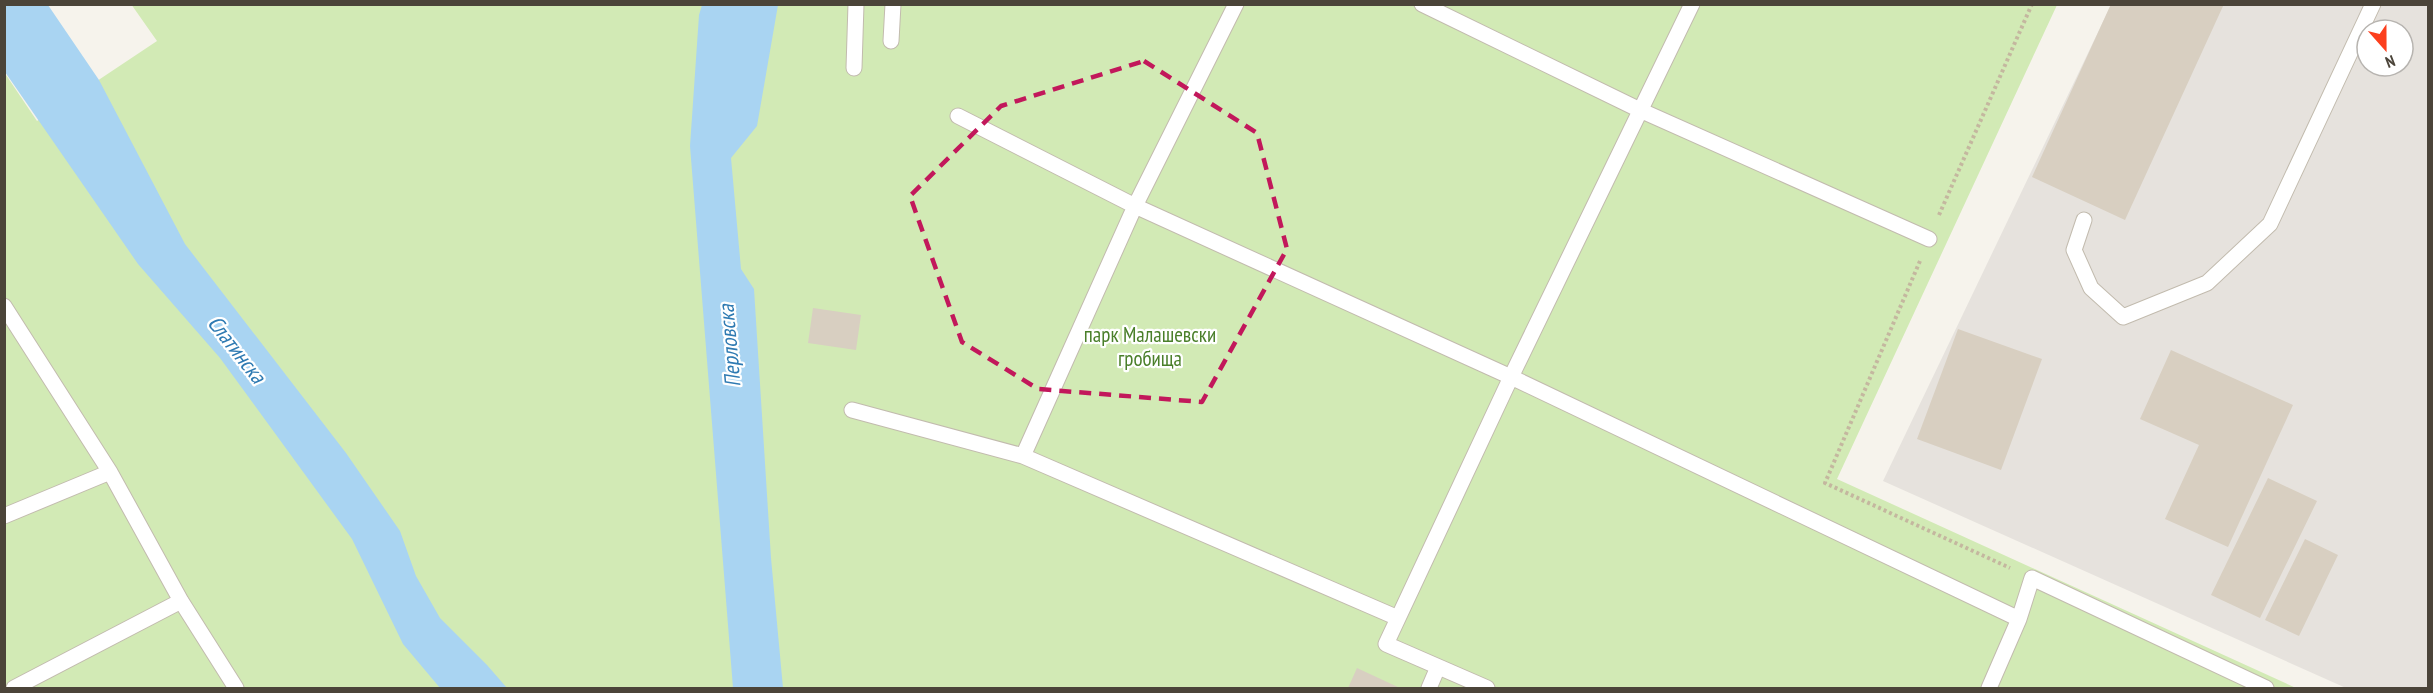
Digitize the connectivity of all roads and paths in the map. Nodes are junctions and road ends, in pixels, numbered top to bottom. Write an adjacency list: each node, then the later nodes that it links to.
1 (856, 4): 8 (lane)
2 (893, 4): 7 (lane)
3 (1236, 4): 11 (lane)
4 (1422, 4): 9 (lane)
5 (1692, 4): 9 (lane)
6 (2373, 4): 12 (lane)
7 (891, 41)
8 (854, 68)
9 (1642, 111): 13 (lane); 15 (lane)
10 (958, 117): 11 (lane)
11 (1135, 206): 15 (lane); 17 (lane)
12 (2084, 220)
13 (1929, 239)
14 (4, 306): 18 (lane)
15 (1511, 376): 23 (lane); 24 (lane)
16 (852, 410): 17 (lane)
17 (1023, 456): 23 (lane)
18 (110, 472): 20 (lane); 22 (lane)
19 (1825, 483): 21 (path)
20 (4, 516)
21 (2032, 578): 24 (lane); 31 (lane)
22 (181, 601): 26 (lane); 27 (lane)
23 (1398, 618): 25 (lane)
24 (2019, 619): 30 (lane)
25 (1438, 667): 28 (lane); 29 (lane)
26 (14, 688)
27 (236, 688)
28 (1429, 688)
29 (1487, 688)
30 (1989, 688)
31 (2266, 688)

